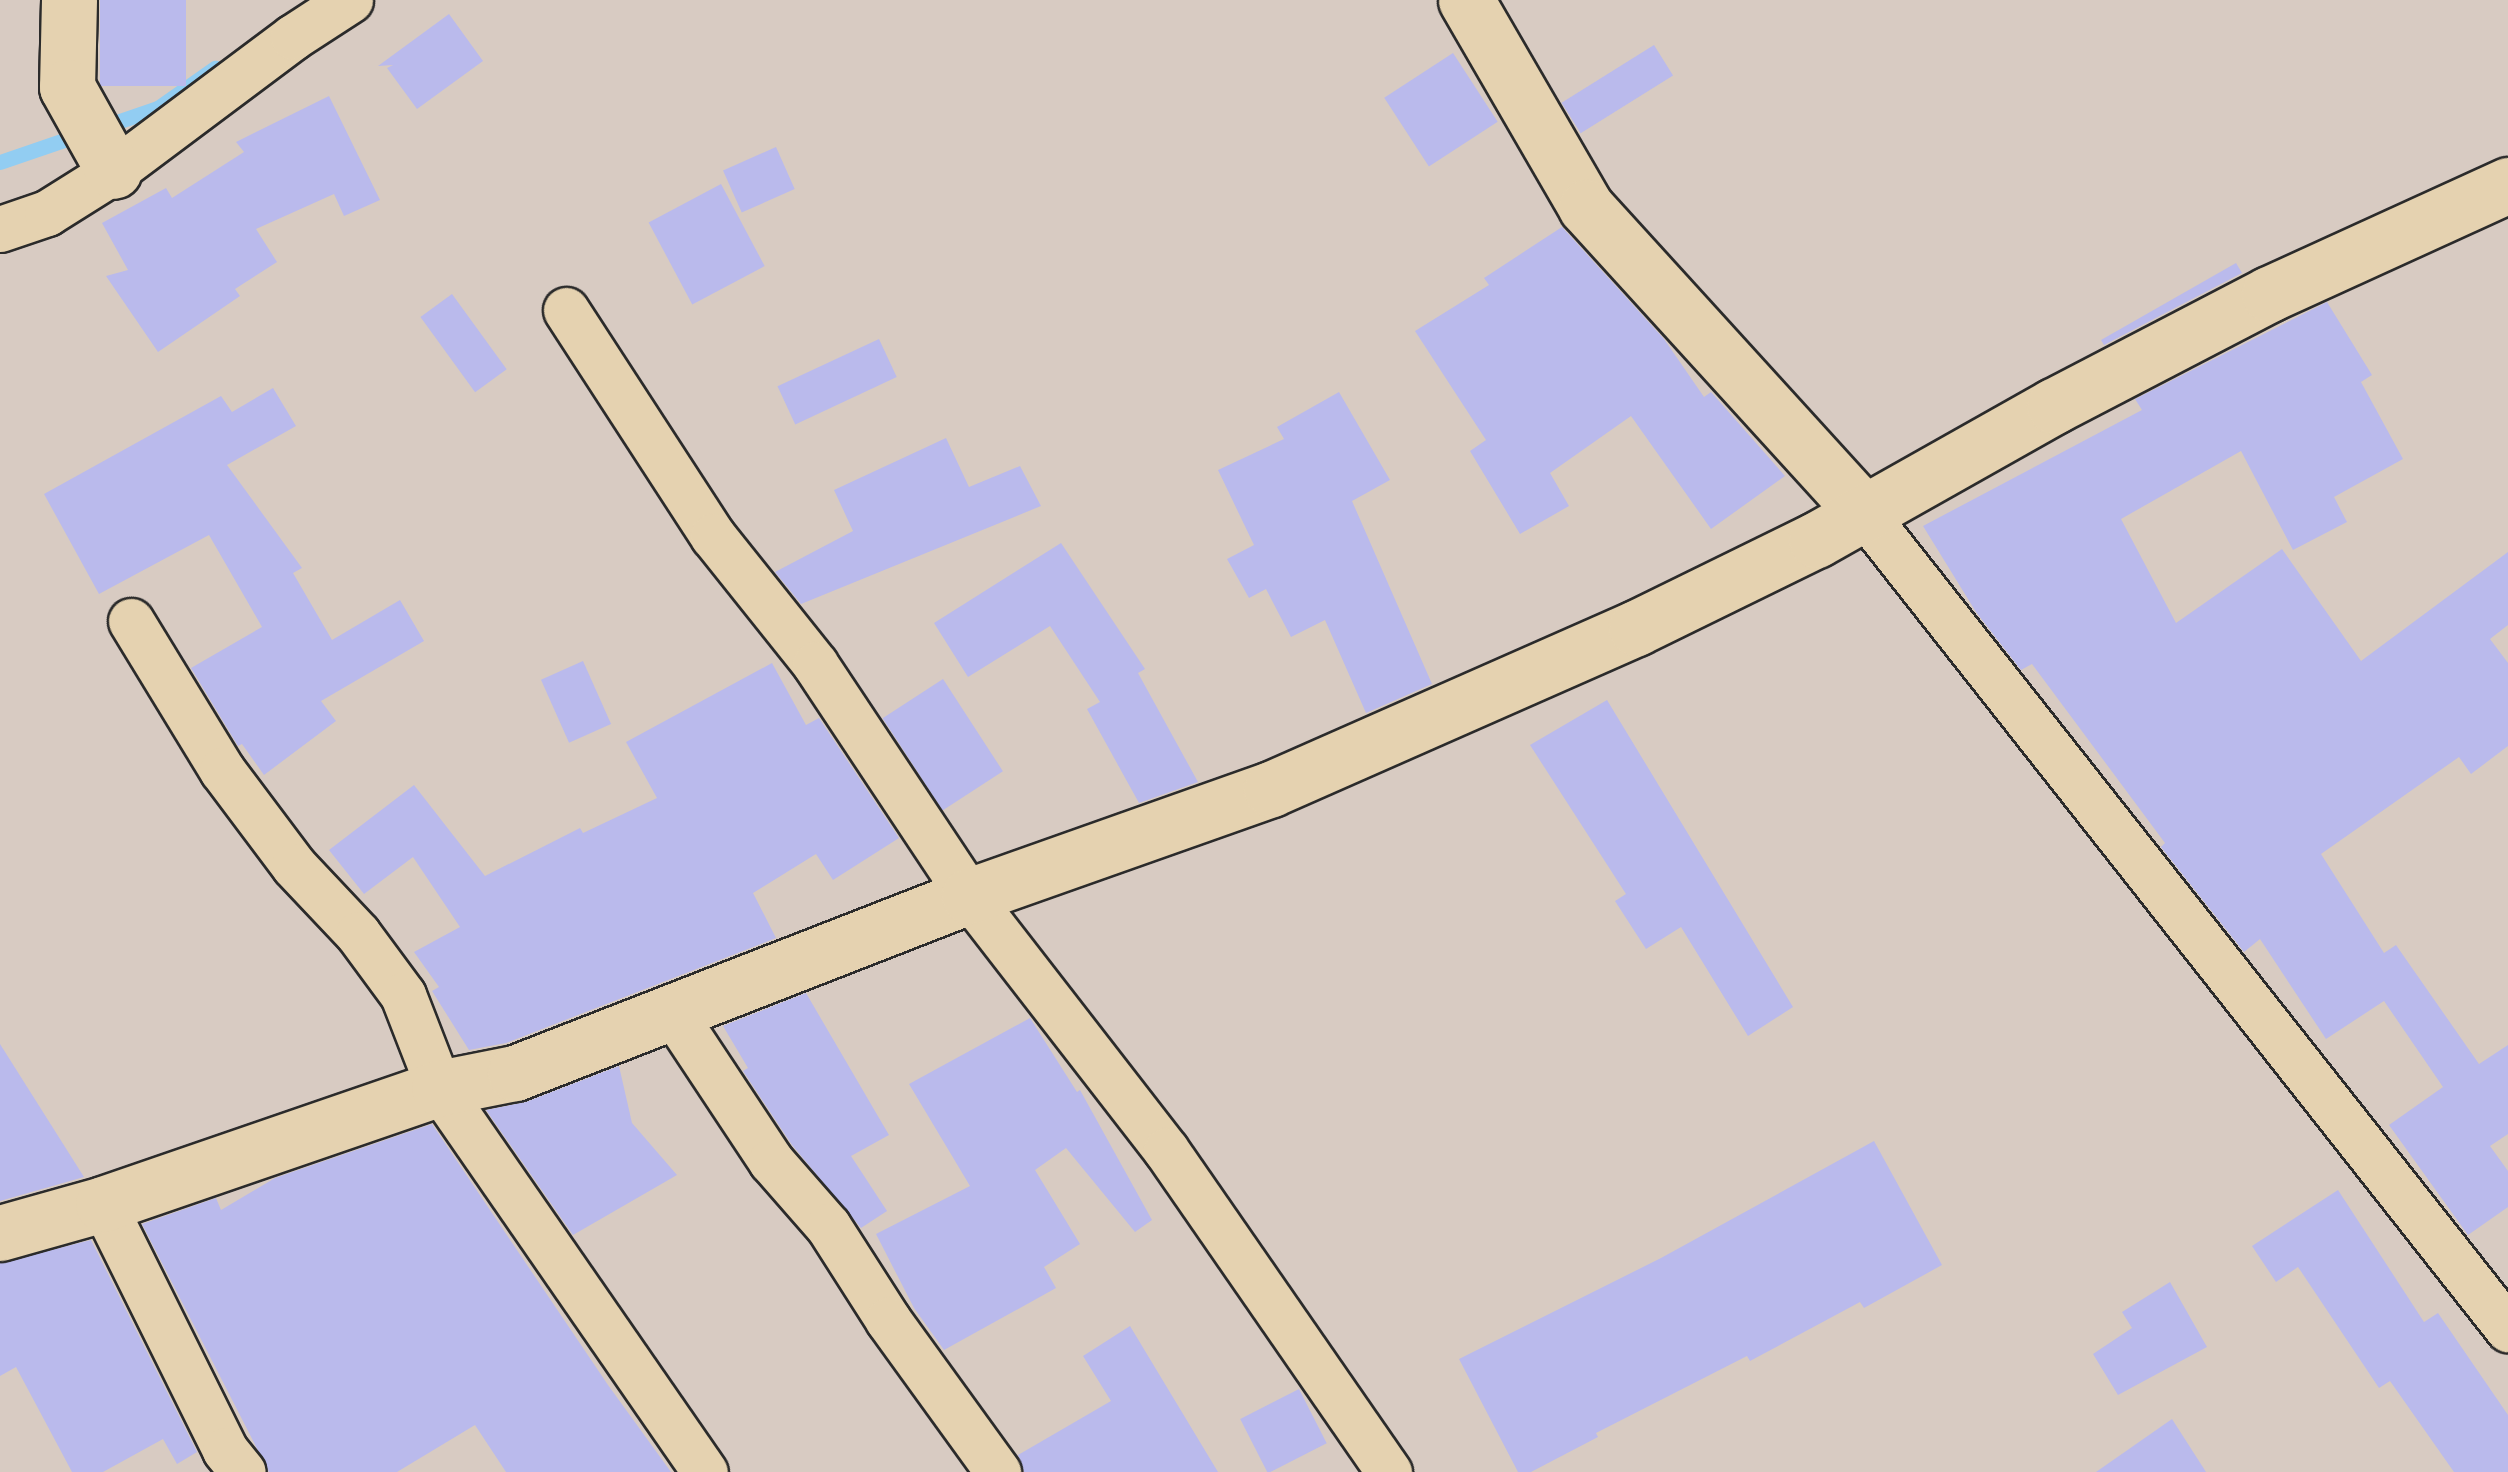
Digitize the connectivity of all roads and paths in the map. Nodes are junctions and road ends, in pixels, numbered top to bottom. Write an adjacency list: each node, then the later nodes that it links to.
1 (69, 0): 4 (street)
2 (350, 0): 4 (street)
3 (1466, 0): 8 (street)
4 (114, 171): 6 (street)
5 (2508, 185): 8 (street)
6 (0, 229)
7 (566, 310): 10 (street)
8 (1864, 514): 10 (street); 15 (street)
9 (131, 621): 12 (street)
10 (969, 896): 11 (street); 19 (street)
11 (673, 1014): 12 (street); 18 (street)
12 (439, 1088): 13 (street); 17 (street)
13 (103, 1204): 14 (street); 16 (street)
14 (0, 1233)
15 (2508, 1329)
16 (243, 1472)
17 (706, 1472)
18 (998, 1472)
19 (1390, 1472)

